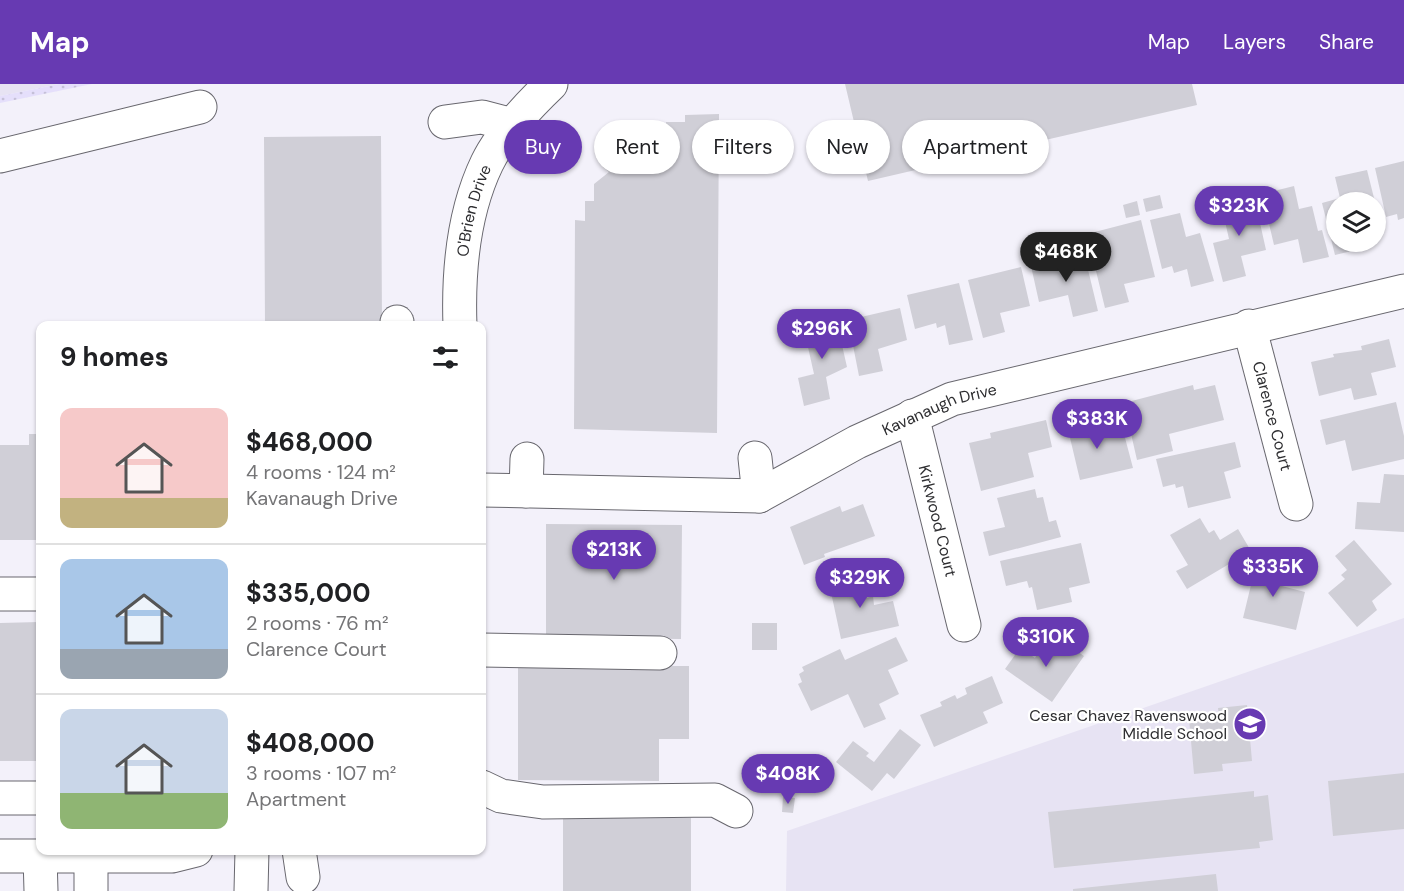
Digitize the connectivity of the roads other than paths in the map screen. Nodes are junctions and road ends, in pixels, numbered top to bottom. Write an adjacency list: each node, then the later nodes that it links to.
1 (551, 84): 3 (street, O'Brien Drive)
2 (200, 106): 7 (street)
3 (518, 120)
4 (445, 122): 5 (street)
5 (504, 123)
6 (504, 138): 9 (street, O'Brien Drive)
7 (0, 156)
8 (1404, 291): 10 (street, Kavanaugh Drive)
9 (460, 321)
10 (1249, 326): 11 (street, Kavanaugh Drive); 15 (street, Clarence Court)
11 (912, 417): 14 (street, Kavanaugh Drive); 18 (street, Kirkwood Court)
12 (755, 458): 14 (street)
13 (486, 489): 14 (street)
14 (759, 496)
15 (1296, 504)
16 (0, 594): 17 (street)
17 (36, 594)
18 (964, 625)
19 (486, 650): 20 (street)
20 (660, 653)
21 (486, 789): 24 (street)
22 (0, 798): 23 (street)
23 (36, 798)
24 (736, 811)
25 (36, 854): 30 (street)
26 (46, 855): 32 (street)
27 (68, 855): 31 (street)
28 (113, 855): 31 (street)
29 (252, 855): 34 (street)
30 (0, 856)
31 (91, 856): 33 (street)
32 (40, 891)
33 (91, 891)
34 (251, 891)

